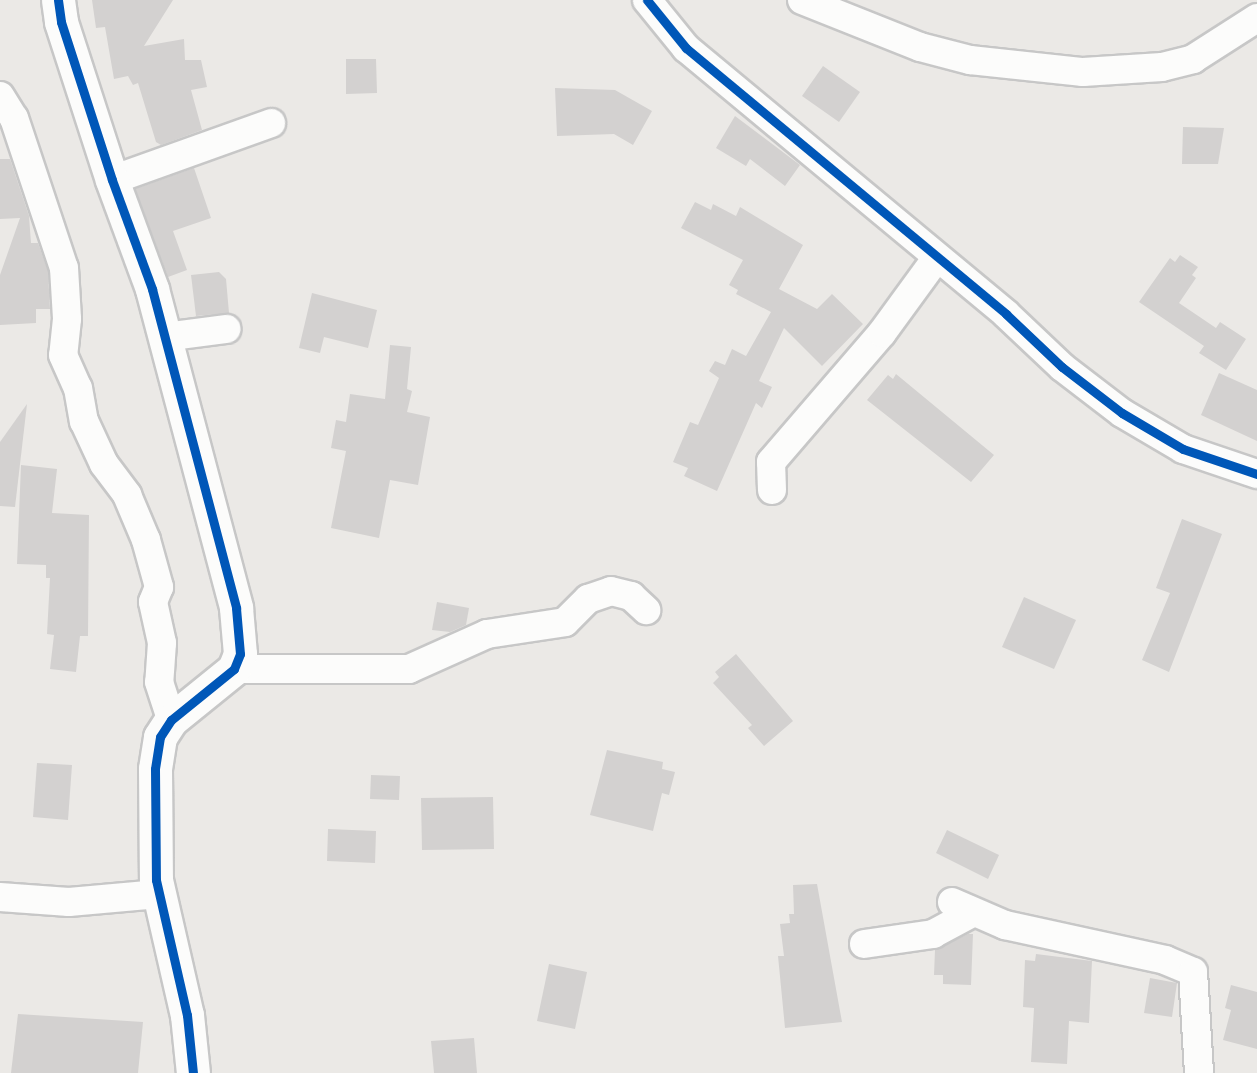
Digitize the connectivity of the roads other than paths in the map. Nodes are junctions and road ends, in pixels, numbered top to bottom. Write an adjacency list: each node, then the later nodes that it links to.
1 (58, 0): 7 (street)
2 (647, 0): 8 (street)
3 (802, 0): 4 (street)
4 (1257, 18)
5 (0, 96): 15 (street)
6 (271, 123): 7 (street)
7 (112, 180): 10 (street)
8 (936, 260): 11 (street); 12 (street)
9 (226, 329): 10 (street)
10 (164, 337): 14 (street)
11 (1257, 474)
12 (772, 490)
13 (646, 610): 14 (street)
14 (234, 669): 15 (street)
15 (171, 720): 16 (street)
16 (159, 894): 17 (street); 19 (street)
17 (0, 897)
18 (864, 944): 20 (street)
19 (193, 1073)
20 (1199, 1073)

